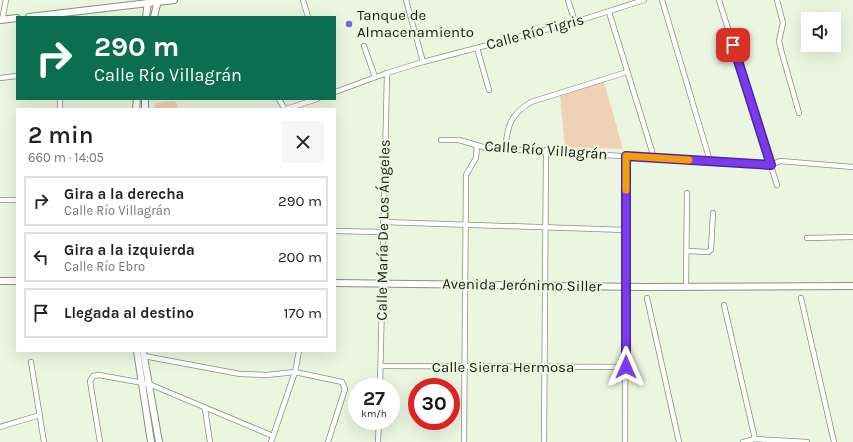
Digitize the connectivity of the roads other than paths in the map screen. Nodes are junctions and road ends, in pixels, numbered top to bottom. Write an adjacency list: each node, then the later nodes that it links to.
1 (6, 0): 21 (street)
2 (140, 0): 14 (street)
3 (174, 0): 11 (street)
4 (303, 0): 19 (street)
5 (406, 0): 25 (street)
6 (568, 0): 22 (street)
7 (644, 0): 13 (street, Calle Río Tigris)
8 (662, 0): 42 (street)
9 (719, 0): 43 (street)
10 (777, 0): 35 (street)
11 (157, 1): 12 (street); 18 (street)
12 (148, 2): 14 (street); 17 (street)
13 (628, 2): 15 (street, Calle Río Tigris)
14 (130, 6): 16 (street)
15 (609, 12): 22 (street, Calle Río Tigris); 26 (street)
16 (38, 16)
17 (146, 16)
18 (154, 16)
19 (308, 16)
20 (16, 18): 21 (street)
21 (1, 20)
22 (575, 22): 24 (street, Calle Río Tigris)
23 (364, 46): 29 (street)
24 (477, 48): 25 (street, Calle Río Tigris); 31 (street)
25 (423, 62): 27 (street, Calle Río Tigris)
26 (627, 72): 38 (street); 41 (street)
27 (387, 73): 29 (street, Calle Río Tigris); 50 (street, Calle María De Los Ángeles)
28 (16, 76): 30 (street)
29 (374, 77): 32 (street, Calle Río Tigris)
30 (0, 78)
31 (489, 90)
32 (336, 92)
33 (314, 100): 34 (street)
34 (290, 108)
35 (799, 113)
36 (441, 140): 37 (street, Calle Río Villagrán)
37 (477, 145): 38 (street, Calle Río Villagrán); 51 (street)
38 (505, 148): 39 (street, Calle Río Villagrán)
39 (546, 150): 40 (street, Calle Río Villagrán); 52 (street)
40 (626, 156): 41 (street, Calle Río Villagrán); 53 (street)
41 (654, 158): 42 (street, Calle Río Villagrán)
42 (710, 161): 43 (street, Calle Río Villagrán)
43 (771, 165): 44 (street, Calle Río Villagrán); 45 (street)
44 (853, 167)
45 (777, 185)
46 (687, 193): 58 (street)
47 (0, 200): 48 (street)
48 (16, 200)
49 (712, 213): 58 (street)
50 (383, 222): 51 (street); 55 (street, Calle María De Los Ángeles)
51 (465, 224): 52 (street); 63 (street)
52 (545, 228): 53 (street); 64 (street)
53 (626, 230): 66 (street)
54 (336, 231): 55 (street)
55 (383, 232): 62 (street, Calle María De Los Ángeles)
56 (807, 238): 57 (street)
57 (853, 238)
58 (687, 251): 67 (street)
59 (0, 281): 60 (street)
60 (16, 281)
61 (336, 283): 62 (street, Avenida Jerónimo Siller)
62 (382, 284): 63 (street, Avenida Jerónimo Siller); 75 (street, Calle María De Los Ángeles)
63 (465, 284): 64 (street, Avenida Jerónimo Siller); 77 (street)
64 (545, 286): 66 (street, Avenida Jerónimo Siller); 76 (street)
65 (853, 286): 67 (street, Avenida Jerónimo Siller)
66 (626, 287): 67 (street, Avenida Jerónimo Siller); 78 (street)
67 (686, 287)
68 (647, 298): 101 (street)
69 (801, 298): 104 (street)
70 (724, 304): 88 (street)
71 (137, 352): 81 (street)
72 (299, 352): 79 (street)
73 (143, 353): 79 (street); 82 (street)
74 (31, 362): 84 (street)
75 (381, 366): 77 (street, Calle Sierra Hermosa); 80 (street, Calle María De Los Ángeles)
76 (545, 366): 77 (street, Calle Sierra Hermosa); 78 (street, Calle Sierra Hermosa); 99 (street)
77 (464, 367): 98 (street)
78 (626, 367): 100 (street)
79 (295, 372): 87 (street); 96 (street)
80 (380, 378)
81 (142, 383): 82 (street); 91 (street); 92 (street)
82 (149, 384): 83 (street); 93 (street)
83 (204, 408): 87 (street); 94 (street)
84 (40, 415): 85 (street); 90 (street)
85 (0, 427)
86 (379, 430): 97 (street)
87 (273, 436): 95 (street)
88 (755, 439): 89 (street); 102 (street)
89 (790, 441): 103 (street)
90 (44, 442)
91 (100, 442)
92 (151, 442)
93 (159, 442)
94 (210, 442)
95 (271, 442)
96 (328, 442)
97 (378, 442)
98 (464, 442)
99 (544, 442)
100 (625, 442)
101 (679, 442)
102 (743, 442)
103 (807, 442)
104 (834, 442)

